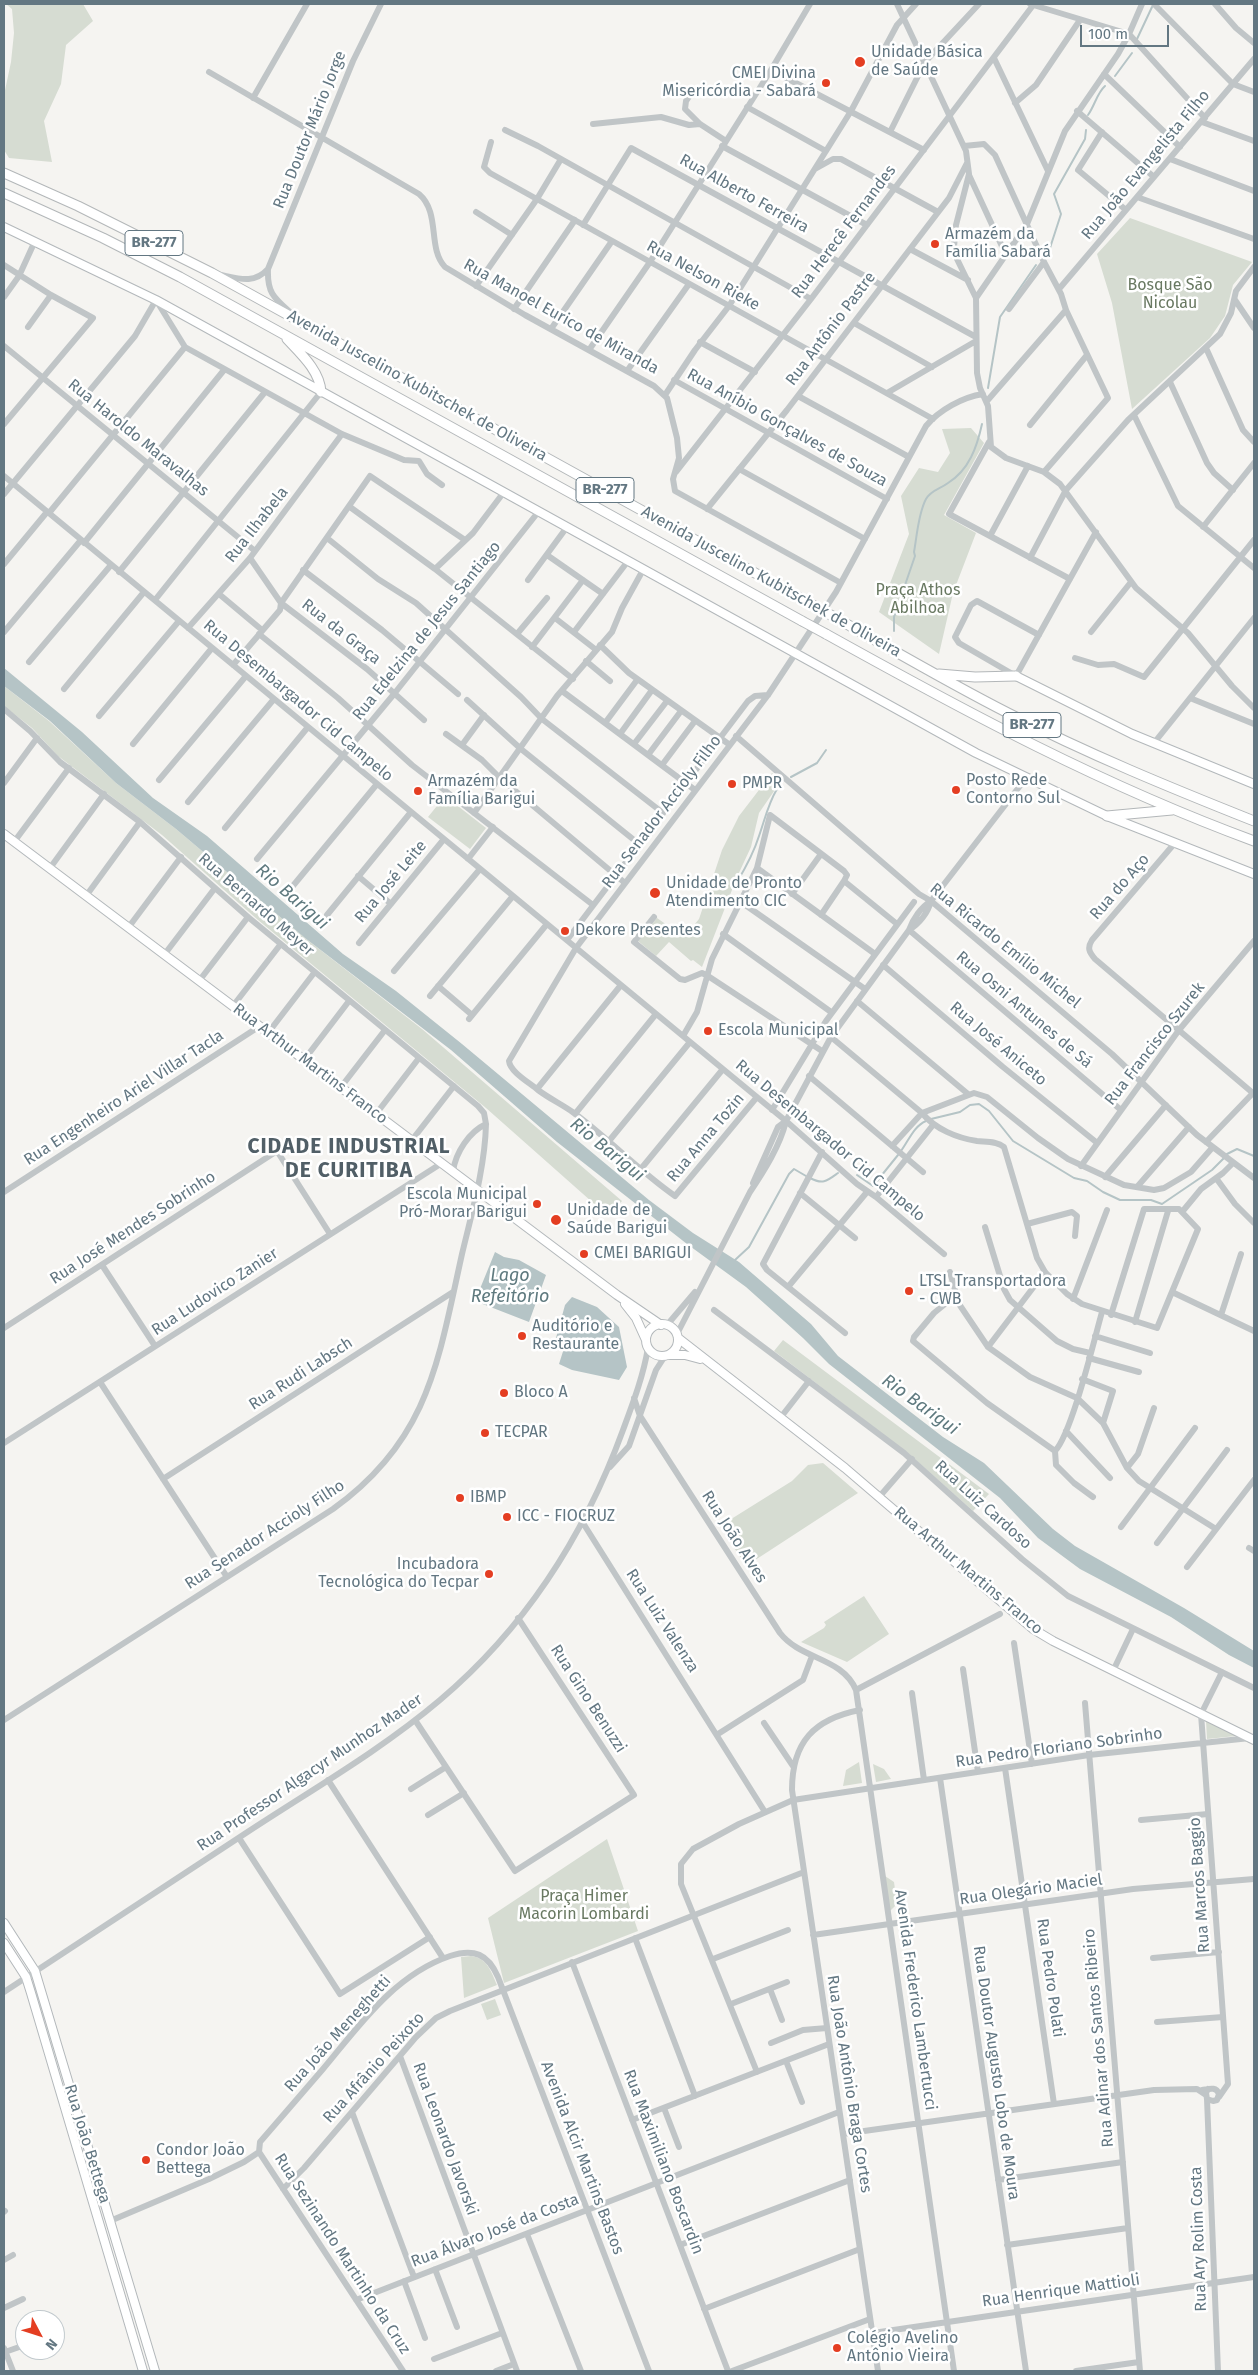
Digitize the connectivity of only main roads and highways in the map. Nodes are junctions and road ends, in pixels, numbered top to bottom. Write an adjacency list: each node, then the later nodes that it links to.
1 (4, 173): 6 (highway, Avenida Juscelino Kubitschek de Oliveira / BR-277, bridge)
2 (4, 193): 4 (highway, Avenida Juscelino Kubitschek de Oliveira / BR-277)
3 (4, 227): 5 (main road)
4 (280, 332): 5 (highway); 9 (highway, Avenida Juscelino Kubitschek de Oliveira / BR-277, bridge)
5 (321, 392): 10 (main road)
6 (934, 673): 7 (highway); 11 (highway, Avenida Juscelino Kubitschek de Oliveira / BR-277)
7 (1016, 676): 8 (main road)
8 (1254, 784)
9 (1173, 809): 10 (highway); 13 (highway, BR-277)
10 (1107, 816): 14 (main road)
11 (1254, 821)
12 (4, 834): 15 (main road, Rua Arthur Martins Franco)
13 (1254, 841)
14 (1254, 874)
15 (617, 1295): 16 (main road, Rua Arthur Martins Franco); 18 (main road, Rua Arthur Martins Franco)
16 (664, 1325): 17 (main road); 18 (main road)
17 (677, 1336): 19 (main road); 20 (main road, Rua Arthur Martins Franco)
18 (646, 1340): 19 (main road)
19 (667, 1355): 20 (main road, Rua Arthur Martins Franco)
20 (706, 1362): 21 (main road, Rua Arthur Martins Franco)
21 (1252, 1739)
22 (4, 1923): 24 (main road, Rua João Bettega)
23 (4, 1944): 25 (main road, Rua João Bettega)
24 (103, 2197): 25 (main road); 26 (main road, Rua João Bettega)
25 (93, 2200): 27 (main road, Rua João Bettega)
26 (114, 2234): 27 (main road); 28 (main road, Rua João Bettega)
27 (104, 2237): 29 (main road, Rua João Bettega)
28 (148, 2350): 29 (main road); 31 (main road, Rua João Bettega)
29 (138, 2353): 30 (main road, Rua João Bettega)
30 (143, 2371)
31 (155, 2371)

